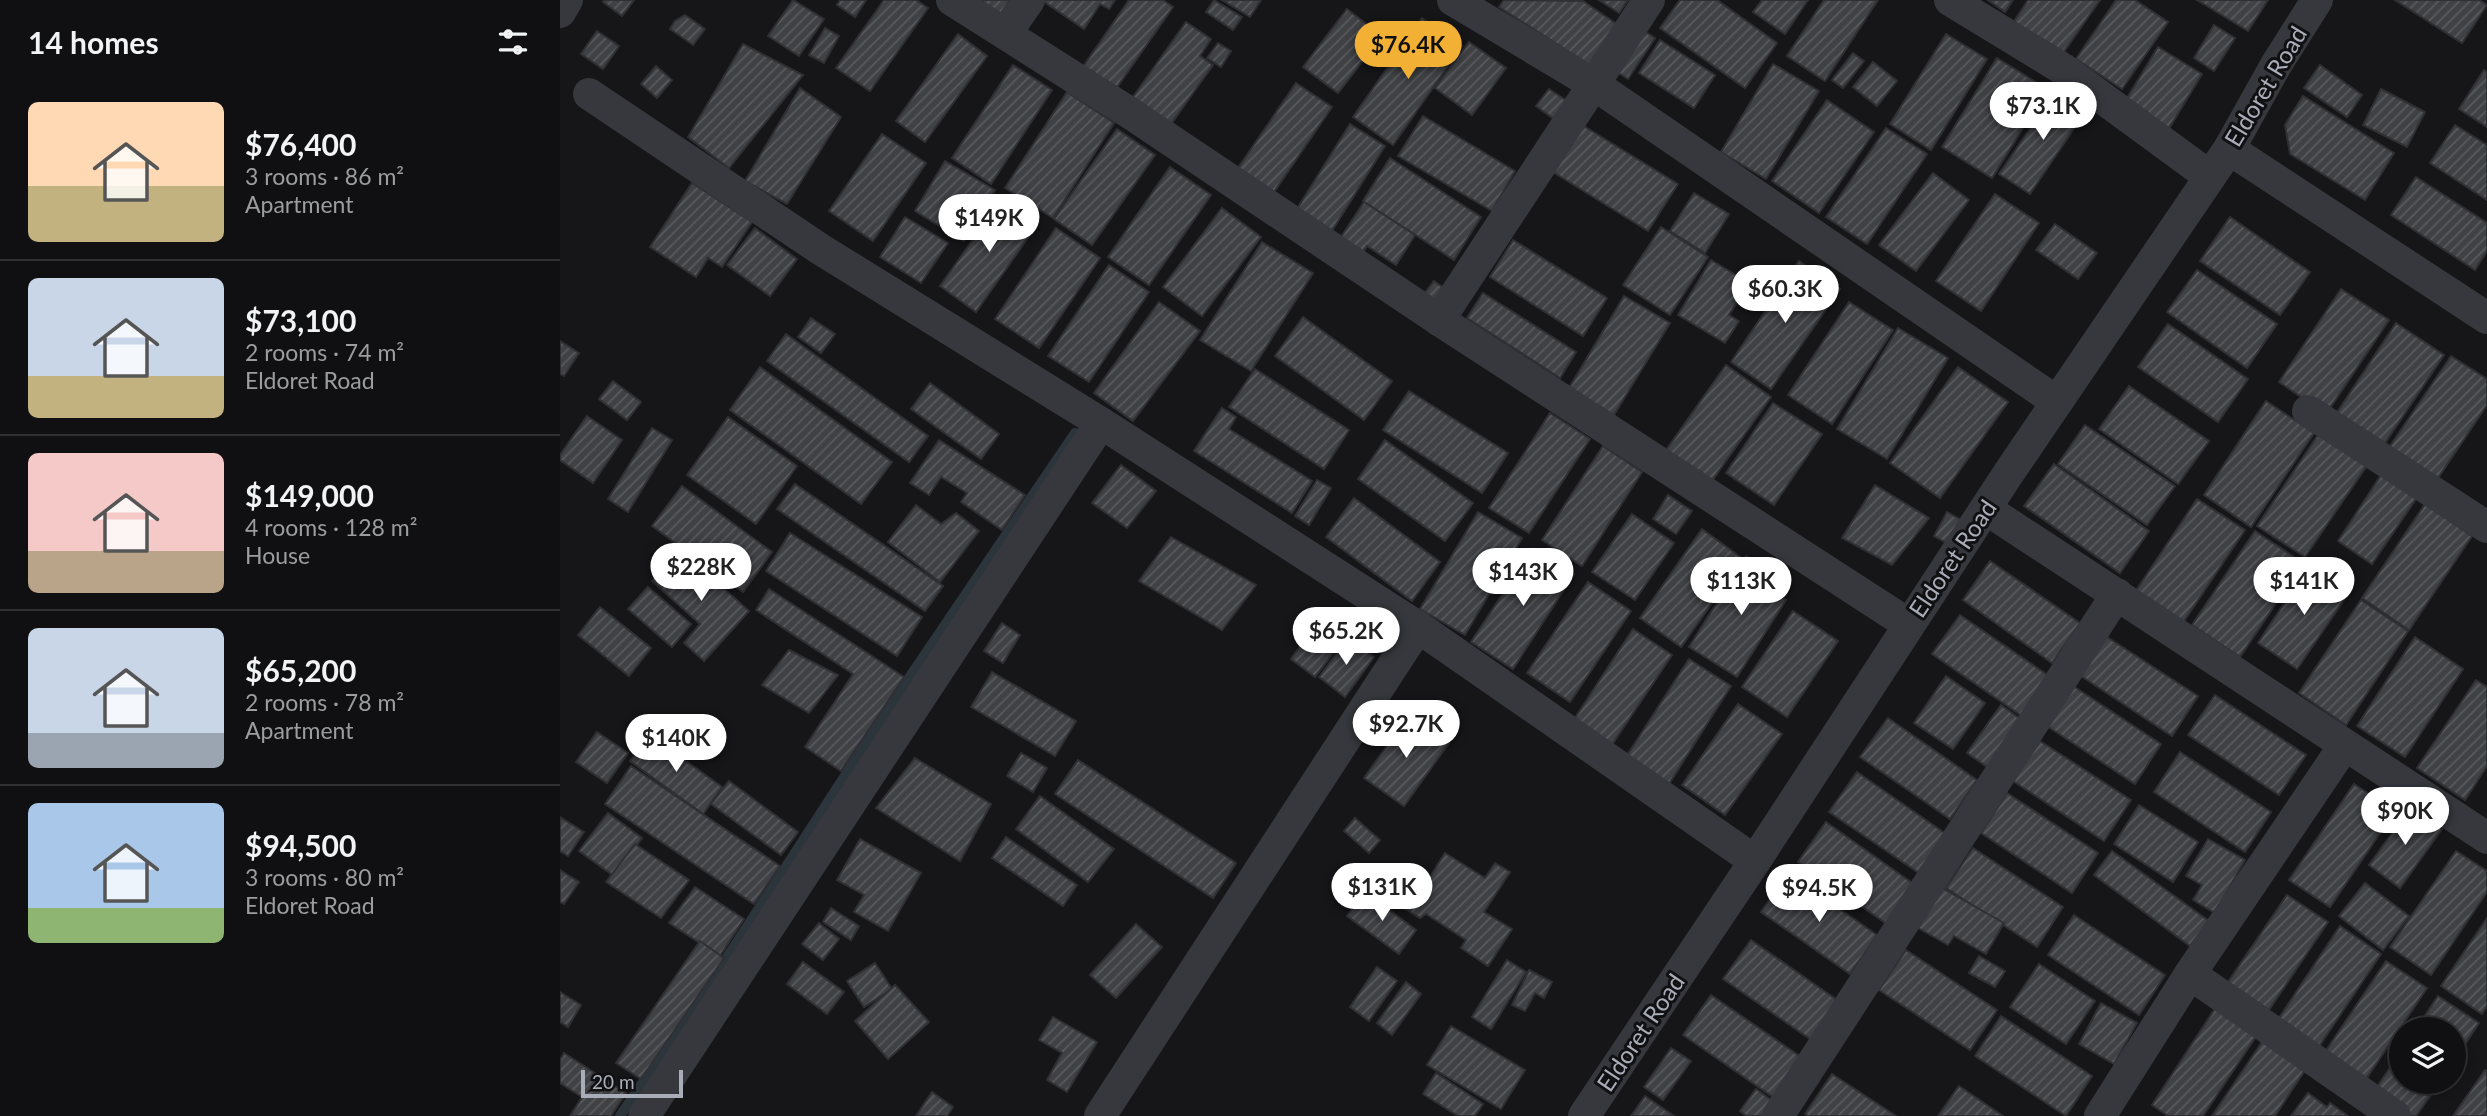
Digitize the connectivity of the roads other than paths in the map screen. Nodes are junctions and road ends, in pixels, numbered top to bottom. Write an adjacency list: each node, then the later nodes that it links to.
1 (568, 0): 8 (street)
2 (953, 0): 9 (street)
3 (1029, 0): 9 (street)
4 (1453, 0): 10 (street)
5 (1649, 0): 10 (street)
6 (1950, 0): 13 (street)
7 (2318, 0): 12 (street, Eldoret Road)
8 (560, 12)
9 (1006, 33): 15 (street)
10 (1595, 85): 15 (street); 16 (street)
11 (589, 94): 18 (street)
12 (2229, 149): 13 (street, Eldoret Road); 14 (street)
13 (2209, 176): 16 (street, Eldoret Road)
14 (2487, 318)
15 (1439, 320): 22 (street)
16 (2057, 402): 19 (street, Eldoret Road)
17 (2308, 411): 20 (street)
18 (1101, 423): 23 (street); 28 (street)
19 (1986, 509): 21 (street); 22 (street, Eldoret Road)
20 (2487, 527)
21 (2117, 594): 24 (street); 31 (street)
22 (1908, 624): 26 (street, Eldoret Road)
23 (1418, 626): 26 (street); 29 (street)
24 (2344, 746): 25 (street); 27 (street)
25 (2487, 838)
26 (1755, 861): 30 (street, Eldoret Road)
27 (2190, 974): 32 (street); 33 (street)
28 (644, 1116)
29 (1100, 1116)
30 (1584, 1116)
31 (1778, 1116)
32 (2100, 1116)
33 (2395, 1116)

